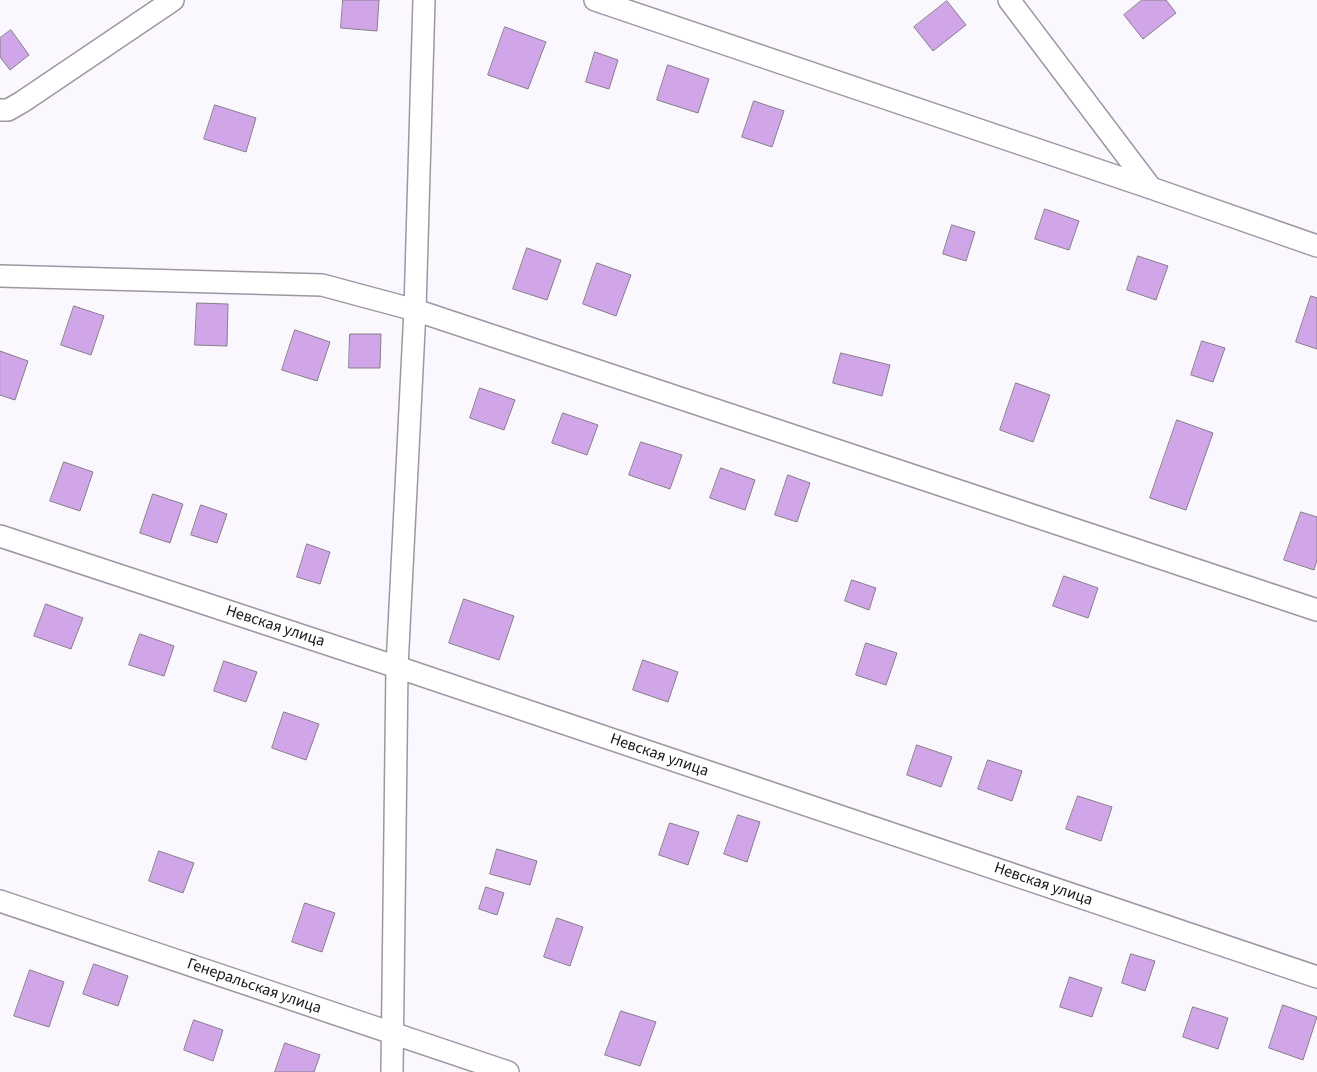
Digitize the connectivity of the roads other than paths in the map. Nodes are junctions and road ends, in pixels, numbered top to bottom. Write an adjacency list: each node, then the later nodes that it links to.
1 (173, 0): 5 (street)
2 (424, 0): 9 (street)
3 (595, 0): 6 (street)
4 (1010, 0): 6 (street)
5 (0, 110)
6 (1151, 188): 7 (street)
7 (1317, 246)
8 (0, 276): 9 (street)
9 (415, 310): 11 (street); 12 (street)
10 (0, 536): 12 (street, Невская улица)
11 (1317, 610)
12 (397, 668): 14 (street, Невская улица); 15 (street)
13 (0, 901): 15 (street, Генеральская улица)
14 (1317, 978)
15 (394, 1034): 16 (street); 17 (street, Генеральская улица)
16 (392, 1072)
17 (508, 1072)

